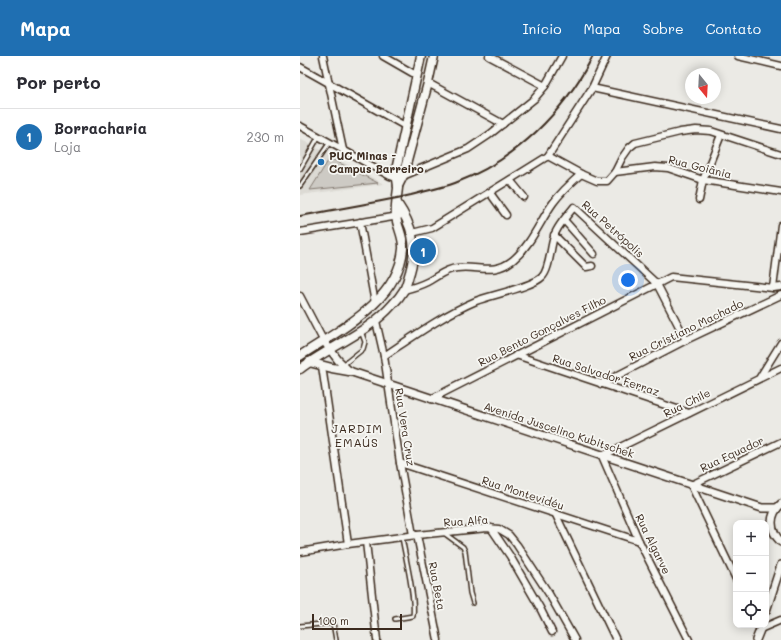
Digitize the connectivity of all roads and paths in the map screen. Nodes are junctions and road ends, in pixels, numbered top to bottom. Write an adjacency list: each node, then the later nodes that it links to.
1 (323, 56): 13 (street)
2 (383, 56): 11 (street)
3 (421, 56): 11 (main road)
4 (434, 56): 12 (main road)
5 (489, 56): 14 (street)
6 (562, 56): 14 (street)
7 (607, 56): 15 (street)
8 (738, 56): 9 (street)
9 (781, 66)
10 (300, 67): 13 (street)
11 (416, 75): 18 (main road)
12 (428, 82): 16 (street); 30 (main road)
13 (329, 83): 18 (street); 23 (street)
14 (545, 86): 16 (street)
15 (592, 88): 19 (street); 25 (street)
16 (504, 124): 30 (street)
17 (300, 126): 21 (street)
18 (405, 126): 30 (main road)
19 (781, 130)
20 (721, 135): 24 (street); 28 (street); 32 (street)
21 (319, 136): 22 (street); 26 (lane)
22 (330, 142): 23 (street); 33 (lane)
23 (343, 150): 30 (street)
24 (781, 154)
25 (548, 156): 29 (street); 31 (street)
26 (301, 164): 27 (lane)
27 (300, 169)
28 (615, 172): 29 (street); 32 (street, Rua Goiânia)
29 (581, 174): 53 (street)
30 (400, 177): 38 (main road)
31 (510, 180): 35 (street); 36 (street)
32 (703, 180): 34 (street, Rua Goiânia); 37 (street)
33 (300, 186)
34 (781, 192)
35 (490, 193): 40 (street); 46 (street)
36 (524, 197)
37 (699, 200)
38 (397, 202): 39 (main road); 41 (main road)
39 (405, 215): 41 (street); 46 (main road)
40 (506, 215)
41 (396, 216): 43 (street); 56 (main road)
42 (564, 220): 47 (street, Rua Petrópolis); 48 (street); 50 (street, Rua Petrópolis)
43 (360, 222): 45 (street); 56 (street)
44 (781, 225): 52 (street)
45 (300, 232)
46 (412, 233): 53 (main road)
47 (554, 235): 49 (street); 65 (street, Rua Petrópolis)
48 (594, 254)
49 (592, 266)
50 (657, 284): 52 (street, Rua Bento Gonçalves Filho); 60 (street, Rua Petrópolis); 63 (street, Rua Bento Gonçalves Filho)
51 (781, 287): 52 (street, Rua Bento Gonçalves Filho)
52 (773, 288)
53 (404, 290): 57 (main road)
54 (781, 295): 60 (street, Rua Cristiano Machado)
55 (300, 296): 59 (street)
56 (374, 304): 59 (main road)
57 (376, 321): 58 (main road); 65 (street, Rua Vera Cruz)
58 (361, 331): 62 (main road); 69 (lane)
59 (323, 340): 62 (street); 64 (main road)
60 (686, 340): 72 (street, Rua Cristiano Machado)
61 (781, 343): 71 (street)
62 (330, 350): 66 (main road); 69 (street)
63 (516, 355): 72 (street, Rua Salvador Ferraz); 74 (street, Rua Bento Gonçalves Filho)
64 (300, 356)
65 (384, 356): 73 (street, Rua Vera Cruz)
66 (309, 362): 67 (main road); 68 (main road)
67 (322, 366): 69 (main road); 91 (street)
68 (300, 368)
69 (346, 368): 73 (street, Avenida Juscelino Kubitschek)
70 (781, 368): 71 (street, Rua Chile)
71 (760, 377): 75 (street, Rua Chile)
72 (601, 384): 75 (street, Rua Salvador Ferraz)
73 (388, 385): 74 (street, Avenida Juscelino Kubitschek); 78 (street, Rua Vera Cruz)
74 (431, 399): 77 (street, Avenida Juscelino Kubitschek)
75 (689, 413): 77 (street, Rua Chile)
76 (781, 442): 79 (street, Rua Equador)
77 (602, 456): 79 (street, Avenida Juscelino Kubitschek); 88 (street, Rua Algarve)
78 (400, 464): 82 (street, Rua Montevidéu); 86 (street, Rua Vera Cruz)
79 (691, 485): 81 (street, Avenida Juscelino Kubitschek); 94 (street)
80 (779, 506): 81 (street, Avenida Juscelino Kubitschek); 83 (street)
81 (762, 508): 83 (street, Avenida Juscelino Kubitschek)
82 (556, 514): 88 (street, Rua Montevidéu); 108 (street)
83 (772, 519): 90 (street)
84 (491, 528): 85 (street, Rua Alfa); 102 (street); 107 (street, Rua Alfa)
85 (443, 532): 86 (street, Rua Alfa); 95 (lane)
86 (415, 535): 87 (street, Rua Alfa); 106 (street, Rua Beta)
87 (402, 537): 89 (street, Rua Alfa); 97 (lane)
88 (639, 540): 103 (street, Rua Algarve)
89 (366, 542): 91 (street, Rua Alfa); 105 (street)
90 (781, 542)
91 (348, 544): 92 (street, Rua Alfa)
92 (300, 552)
93 (781, 565): 96 (street)
94 (733, 573)
95 (473, 602)
96 (769, 602)
97 (395, 619)
98 (781, 620): 99 (street)
99 (769, 623)
100 (300, 626): 104 (lane)
101 (759, 628): 111 (street)
102 (552, 632)
103 (686, 633): 109 (street); 110 (street, Rua Algarve)
104 (336, 640)
105 (377, 640)
106 (438, 640)
107 (575, 640)
108 (616, 640)
109 (683, 640)
110 (689, 640)
111 (756, 640)

